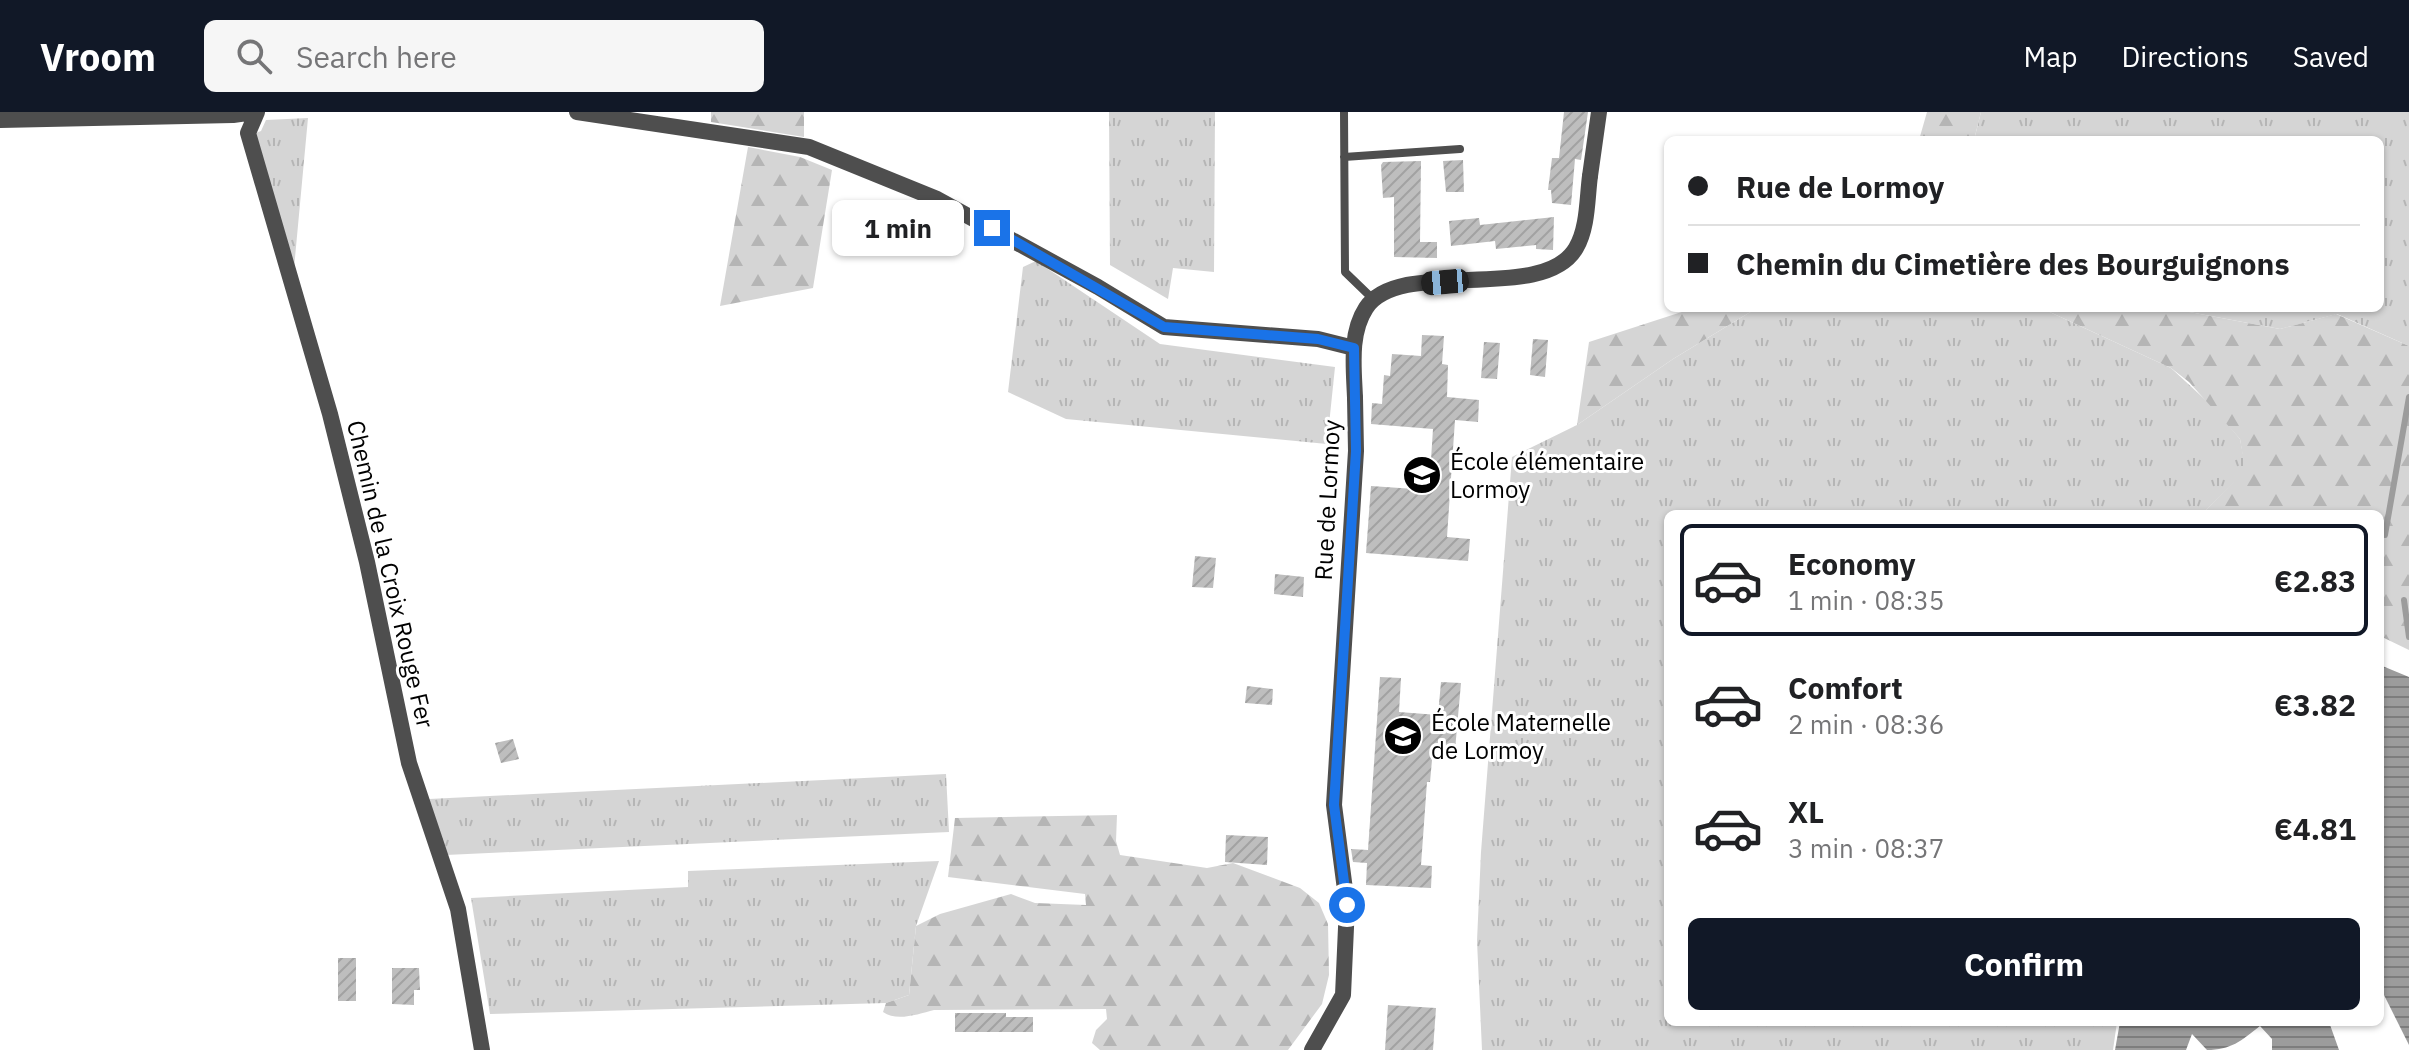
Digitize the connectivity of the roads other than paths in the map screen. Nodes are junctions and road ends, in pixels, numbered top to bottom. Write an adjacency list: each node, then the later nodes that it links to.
1 (255, 112): 5 (street); 10 (street, Chemin de la Croix Rouge Fer)
2 (577, 112): 9 (street)
3 (1344, 112): 7 (lane)
4 (1599, 112): 8 (street)
5 (0, 120)
6 (1460, 149): 7 (lane)
7 (1344, 157): 8 (lane)
8 (1374, 300): 9 (street, Rue de Lormoy)
9 (1354, 348): 11 (street, Rue de Lormoy)
10 (482, 1050)
11 (1312, 1050)

